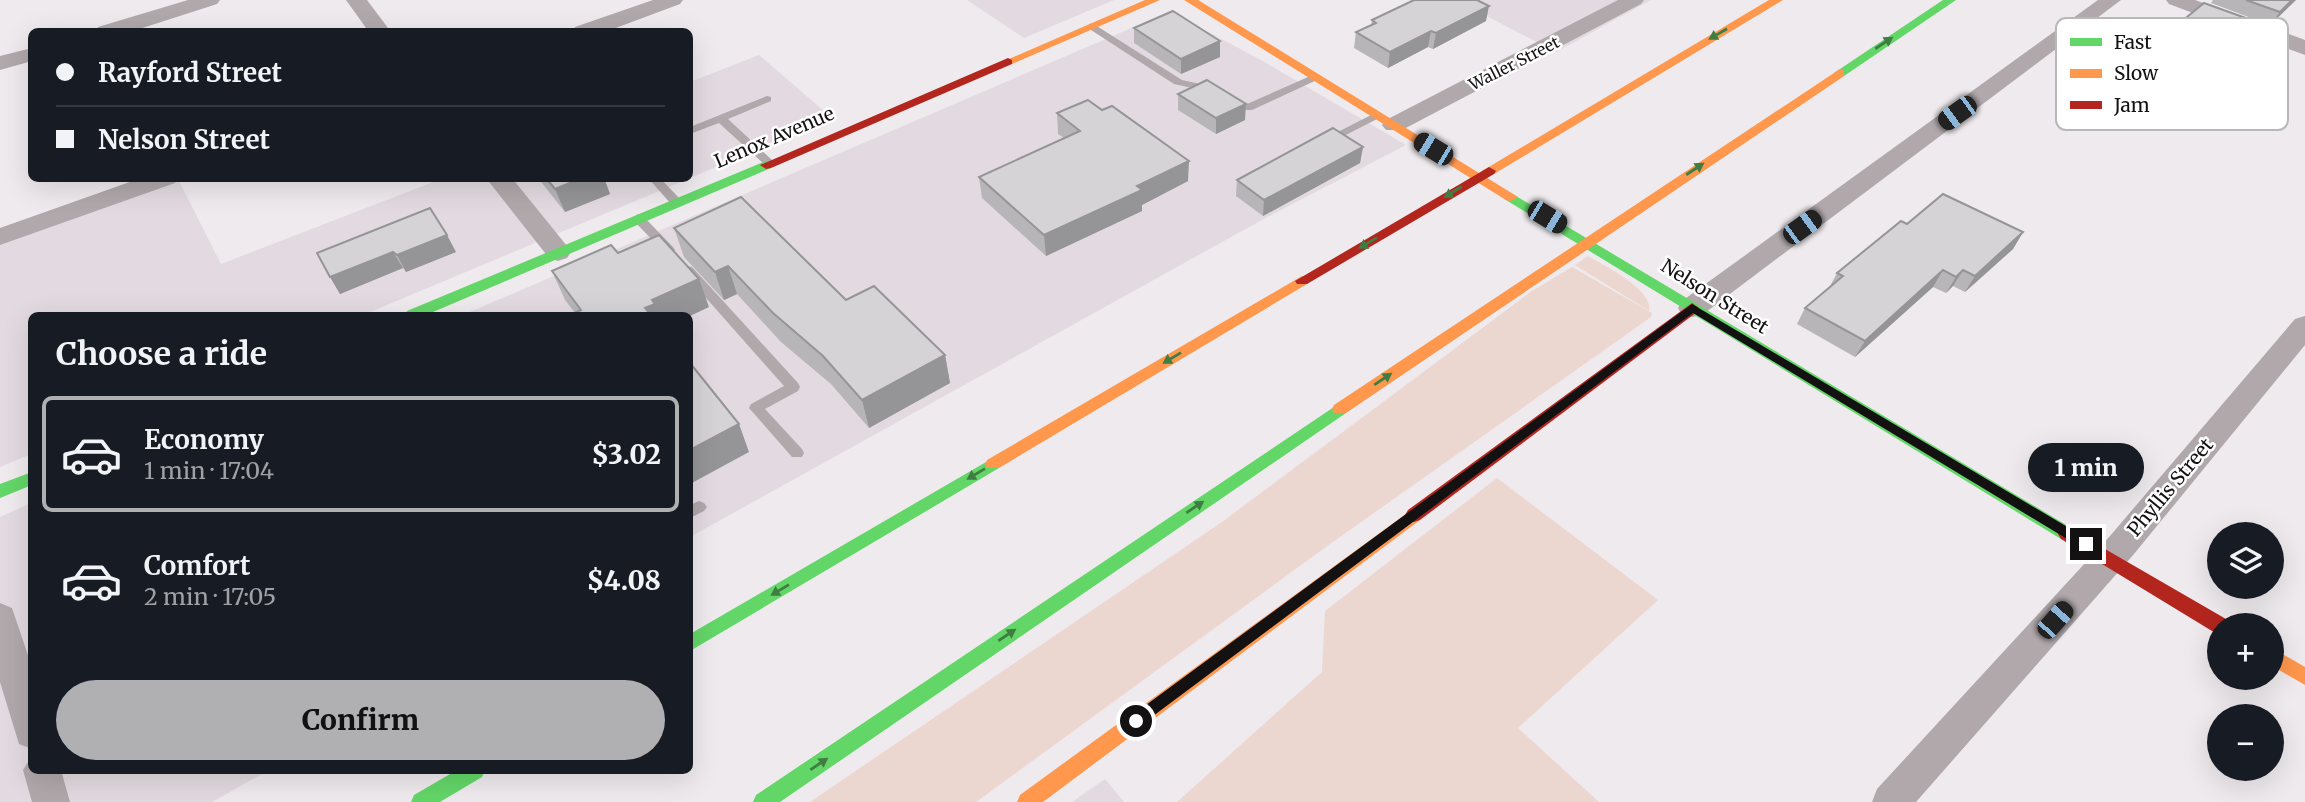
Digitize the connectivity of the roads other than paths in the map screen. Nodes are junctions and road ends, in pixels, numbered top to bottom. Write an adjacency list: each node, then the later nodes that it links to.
1 (210, 0): 14 (street)
2 (356, 0): 15 (street)
3 (673, 0): 16 (street)
4 (1154, 0): 13 (main road, Lenox Avenue)
5 (1190, 0): 22 (main road, Nelson Street)
6 (1634, 0): 25 (street, Waller Street)
7 (1777, 0): 45 (main road, one-way to 45)
8 (1950, 0): 53 (main road, one-way to 8)
9 (2111, 0): 11 (street)
10 (2176, 0): 12 (street)
11 (2086, 18)
12 (2224, 18)
13 (1092, 26): 22 (lane); 28 (main road, Lenox Avenue)
14 (119, 28)
15 (378, 28)
16 (594, 28)
17 (2056, 40): 36 (street)
18 (2288, 42): 19 (street)
19 (2305, 48)
20 (28, 55): 21 (street)
21 (0, 63)
22 (1315, 76): 25 (main road, Nelson Street)
23 (767, 99): 24 (lane)
24 (721, 118): 26 (lane); 28 (lane)
25 (1385, 120): 27 (lane); 36 (main road, Nelson Street)
26 (693, 130)
27 (1332, 138)
28 (768, 162): 32 (main road, Lenox Avenue)
29 (155, 182): 34 (street)
30 (501, 182): 35 (street)
31 (657, 182): 32 (lane)
32 (676, 202): 33 (main road, Lenox Avenue)
33 (638, 218): 35 (main road, Lenox Avenue); 39 (lane)
34 (0, 237)
35 (558, 252): 37 (main road, Lenox Avenue)
36 (1692, 307): 42 (main road, Nelson Street); 54 (main road)
37 (435, 311)
38 (2305, 326): 42 (street, Phyllis Street)
39 (797, 453)
40 (28, 480): 41 (main road)
41 (0, 491)
42 (2110, 559): 44 (main road, Nelson Street); 55 (street, Phyllis Street)
43 (0, 618): 48 (street)
44 (2207, 618)
45 (693, 641)
46 (2284, 664): 47 (main road)
47 (2305, 677)
48 (28, 718)
49 (43, 774): 51 (street)
50 (468, 774): 52 (main road)
51 (51, 802)
52 (419, 802)
53 (763, 802)
54 (1027, 802)
55 (1891, 802)

